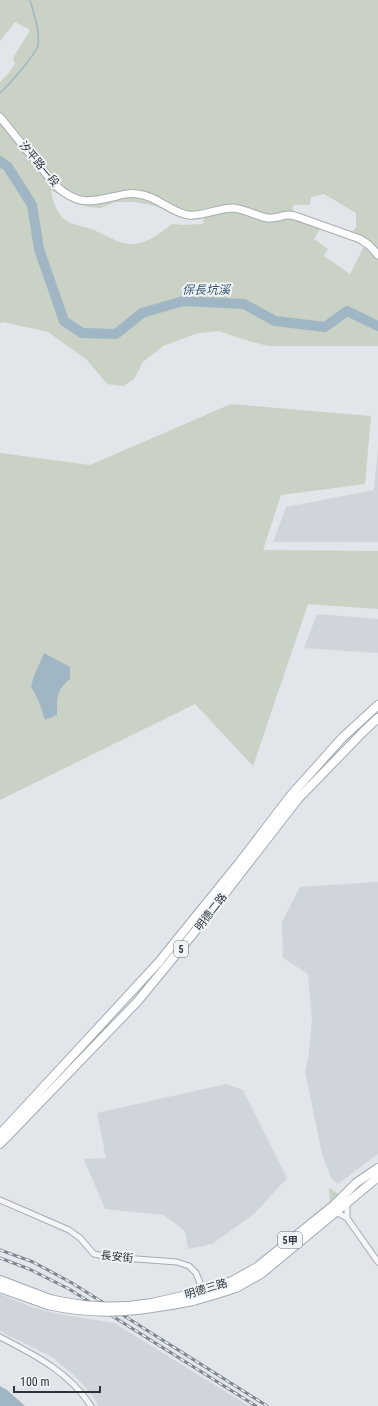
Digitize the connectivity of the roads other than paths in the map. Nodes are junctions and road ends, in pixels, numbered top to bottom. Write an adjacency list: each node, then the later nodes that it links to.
1 (0, 117): 2 (street, 汐平路一段)
2 (378, 255)
3 (378, 705): 5 (main road, 明德二路 / 5)
4 (378, 718): 6 (main road, 明德二路 / 5)
5 (0, 1134)
6 (0, 1144)
7 (378, 1168): 9 (main road, 明德三路 / 5甲)
8 (378, 1177): 11 (main road, 明德三路 / 5甲)
9 (345, 1194): 11 (street); 12 (main road, 明德三路 / 5甲)
10 (0, 1200): 17 (street, 長安街)
11 (347, 1203): 12 (main road, 明德三路 / 5甲); 13 (street)
12 (333, 1211): 13 (street); 17 (main road, 明德三路 / 5甲)
13 (347, 1218): 14 (street)
14 (378, 1262)
15 (0, 1280): 18 (main road, 明德三路 / 5甲)
16 (0, 1288): 18 (main road, 明德三路 / 5甲)
17 (204, 1294): 18 (main road, 明德三路 / 5甲, bridge)
18 (49, 1302)
19 (0, 1337): 20 (street)
20 (91, 1406)

